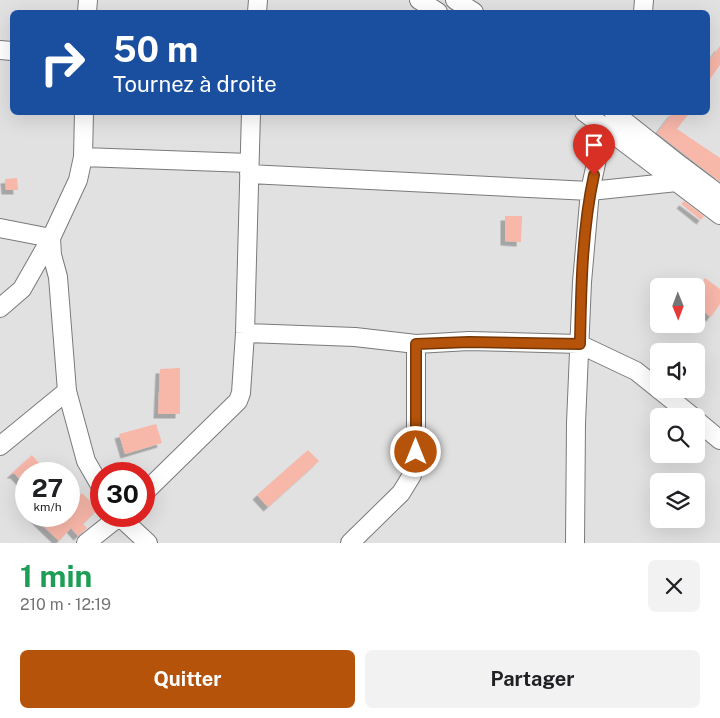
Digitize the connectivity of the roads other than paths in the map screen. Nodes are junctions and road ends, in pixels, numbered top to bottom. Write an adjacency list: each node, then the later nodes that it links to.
1 (419, 0): 3 (street)
2 (455, 0): 4 (street)
3 (435, 10)
4 (471, 10)
5 (84, 115): 8 (street)
6 (251, 115): 9 (street)
7 (614, 117): 10 (street); 11 (street); 12 (street)
8 (83, 157): 9 (street); 15 (street)
9 (249, 169): 11 (street); 17 (street)
10 (677, 182): 11 (street); 13 (street)
11 (590, 191): 19 (street)
12 (720, 195)
13 (720, 215)
14 (0, 228): 15 (street)
15 (51, 238): 16 (street); 20 (street)
16 (0, 308)
17 (245, 333): 18 (street); 26 (street)
18 (416, 344): 19 (street); 31 (street)
19 (580, 344): 21 (street); 32 (street)
20 (67, 391): 24 (street); 25 (street)
21 (682, 408)
22 (705, 428): 23 (street)
23 (720, 440)
24 (0, 446)
25 (90, 468)
26 (155, 482)
27 (106, 527): 29 (street)
28 (130, 527): 30 (street)
29 (86, 543)
30 (148, 543)
31 (350, 543)
32 (575, 543)

